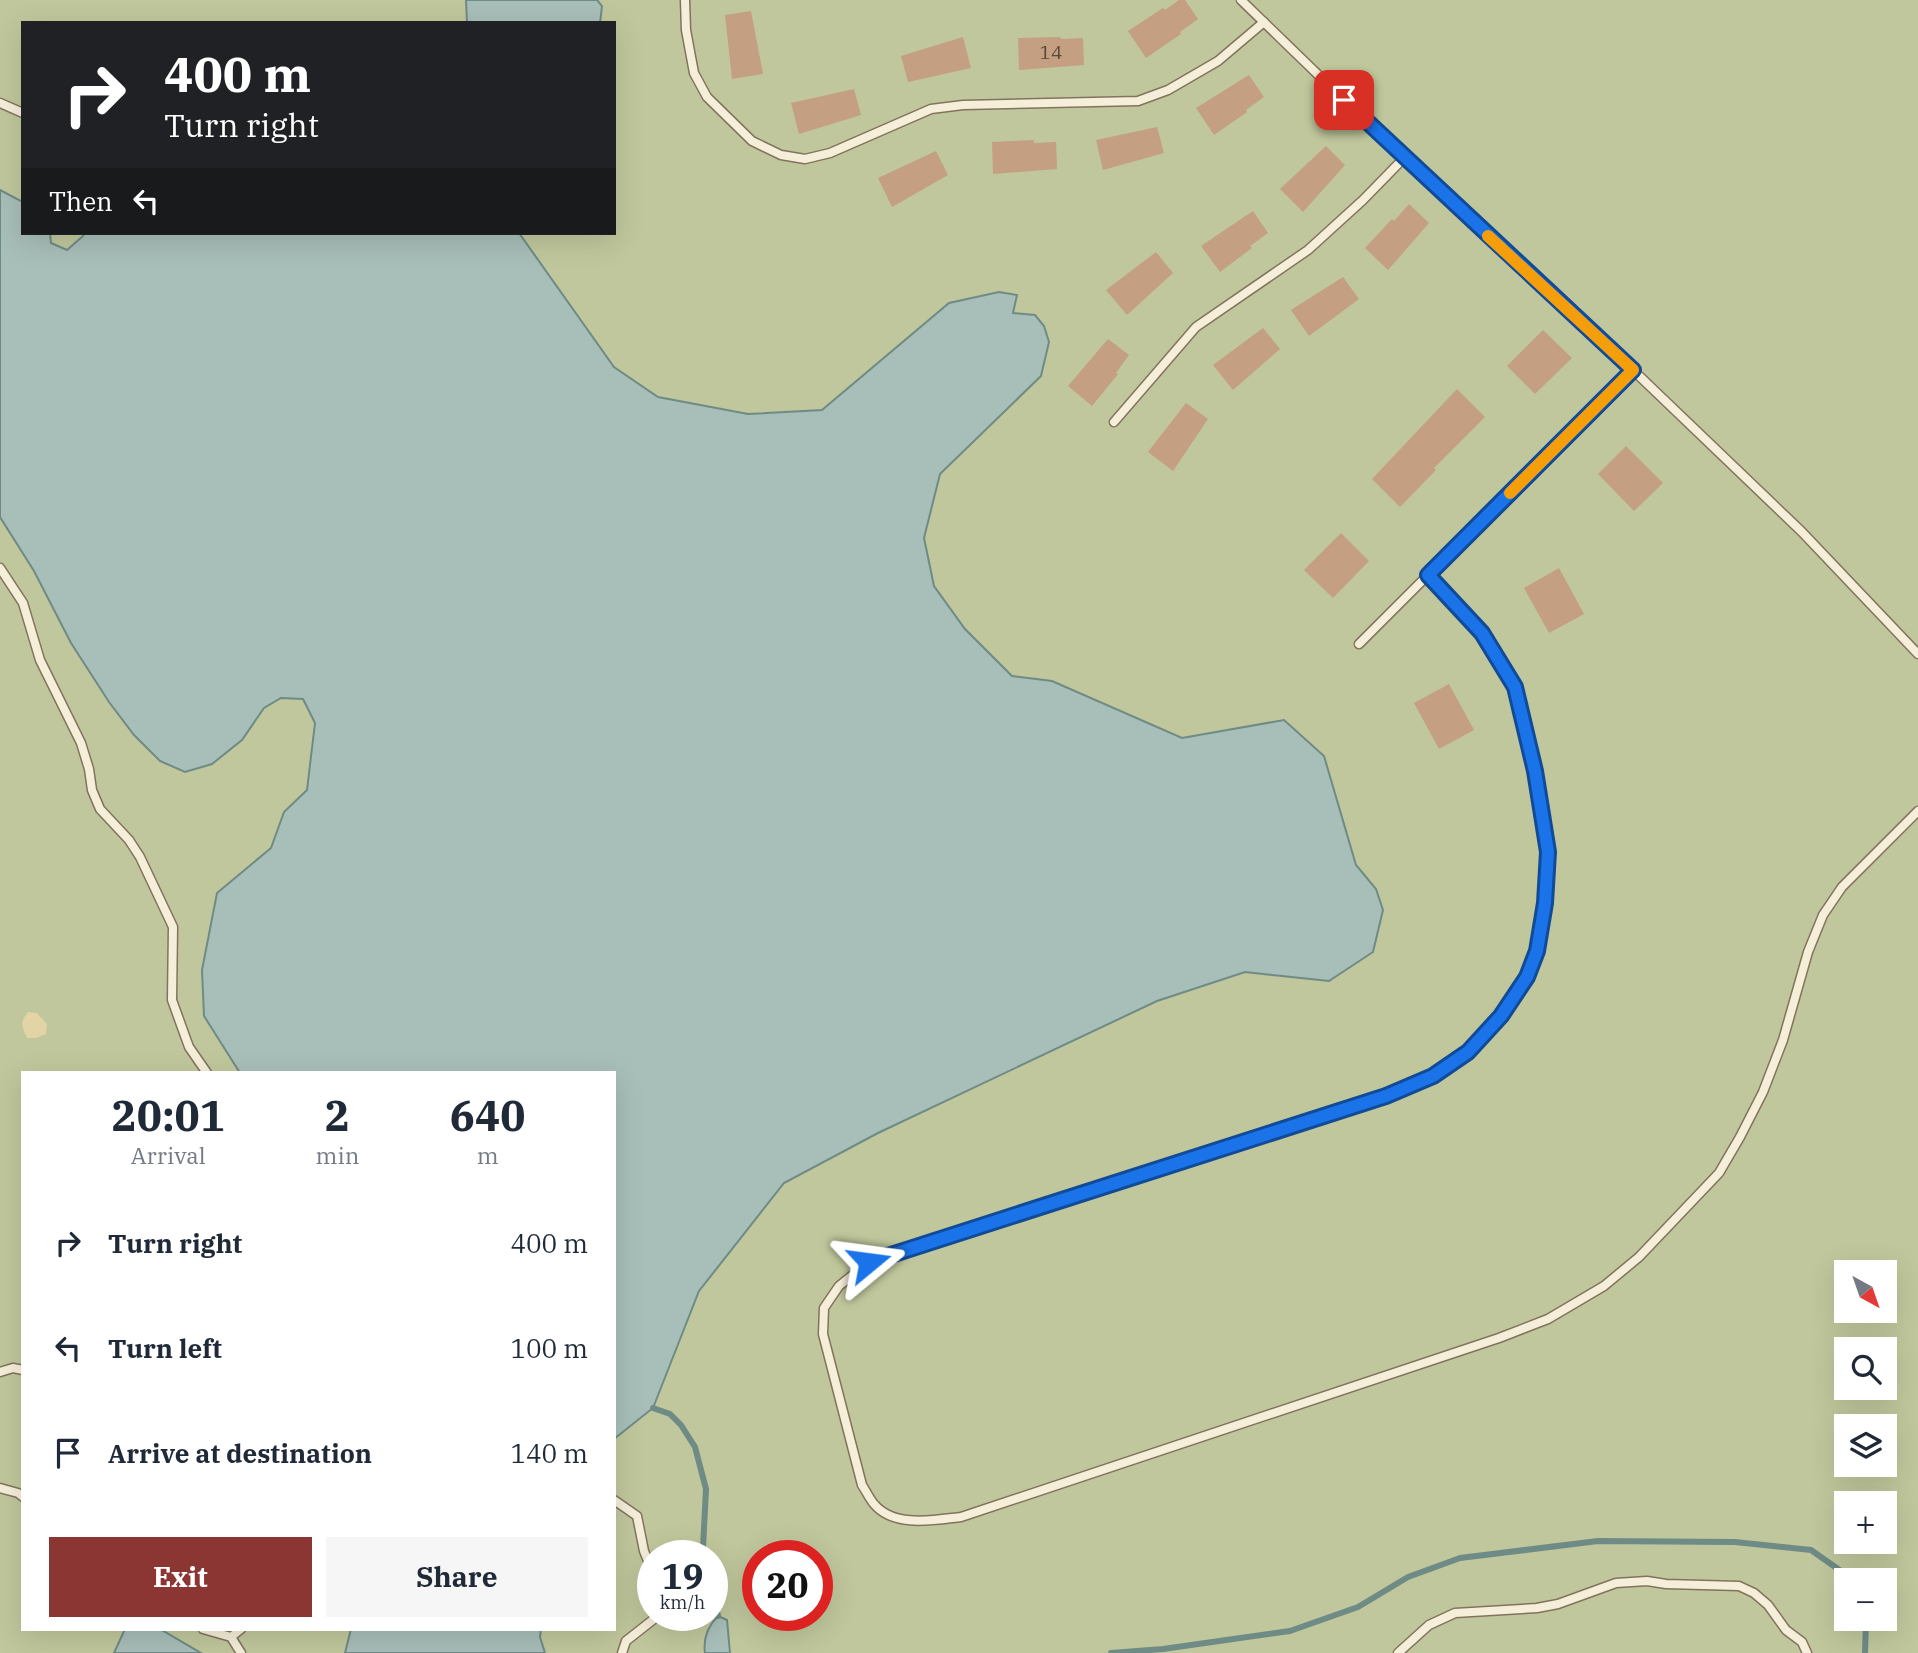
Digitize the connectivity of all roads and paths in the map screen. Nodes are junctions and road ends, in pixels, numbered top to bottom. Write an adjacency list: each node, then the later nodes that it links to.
1 (685, 0): 3 (lane)
2 (1241, 0): 3 (lane)
3 (1264, 22): 6 (lane)
4 (0, 103): 5 (lane)
5 (21, 112)
6 (1404, 158): 7 (lane); 8 (lane)
7 (1633, 370): 10 (lane); 12 (lane)
8 (1114, 422)
9 (0, 568): 14 (lane)
10 (1428, 575): 11 (lane); 13 (lane)
11 (1359, 644)
12 (1918, 654)
13 (1918, 811)
14 (206, 1071)
15 (21, 1370): 16 (lane)
16 (0, 1372)
17 (0, 1488): 18 (lane)
18 (21, 1495)
19 (616, 1501): 20 (lane)
20 (642, 1540)
21 (210, 1631): 24 (lane)
22 (238, 1631): 24 (lane)
23 (639, 1631): 26 (lane)
24 (231, 1637): 25 (lane)
25 (241, 1653)
26 (622, 1653)
27 (1398, 1653): 28 (lane)
28 (1807, 1653)

